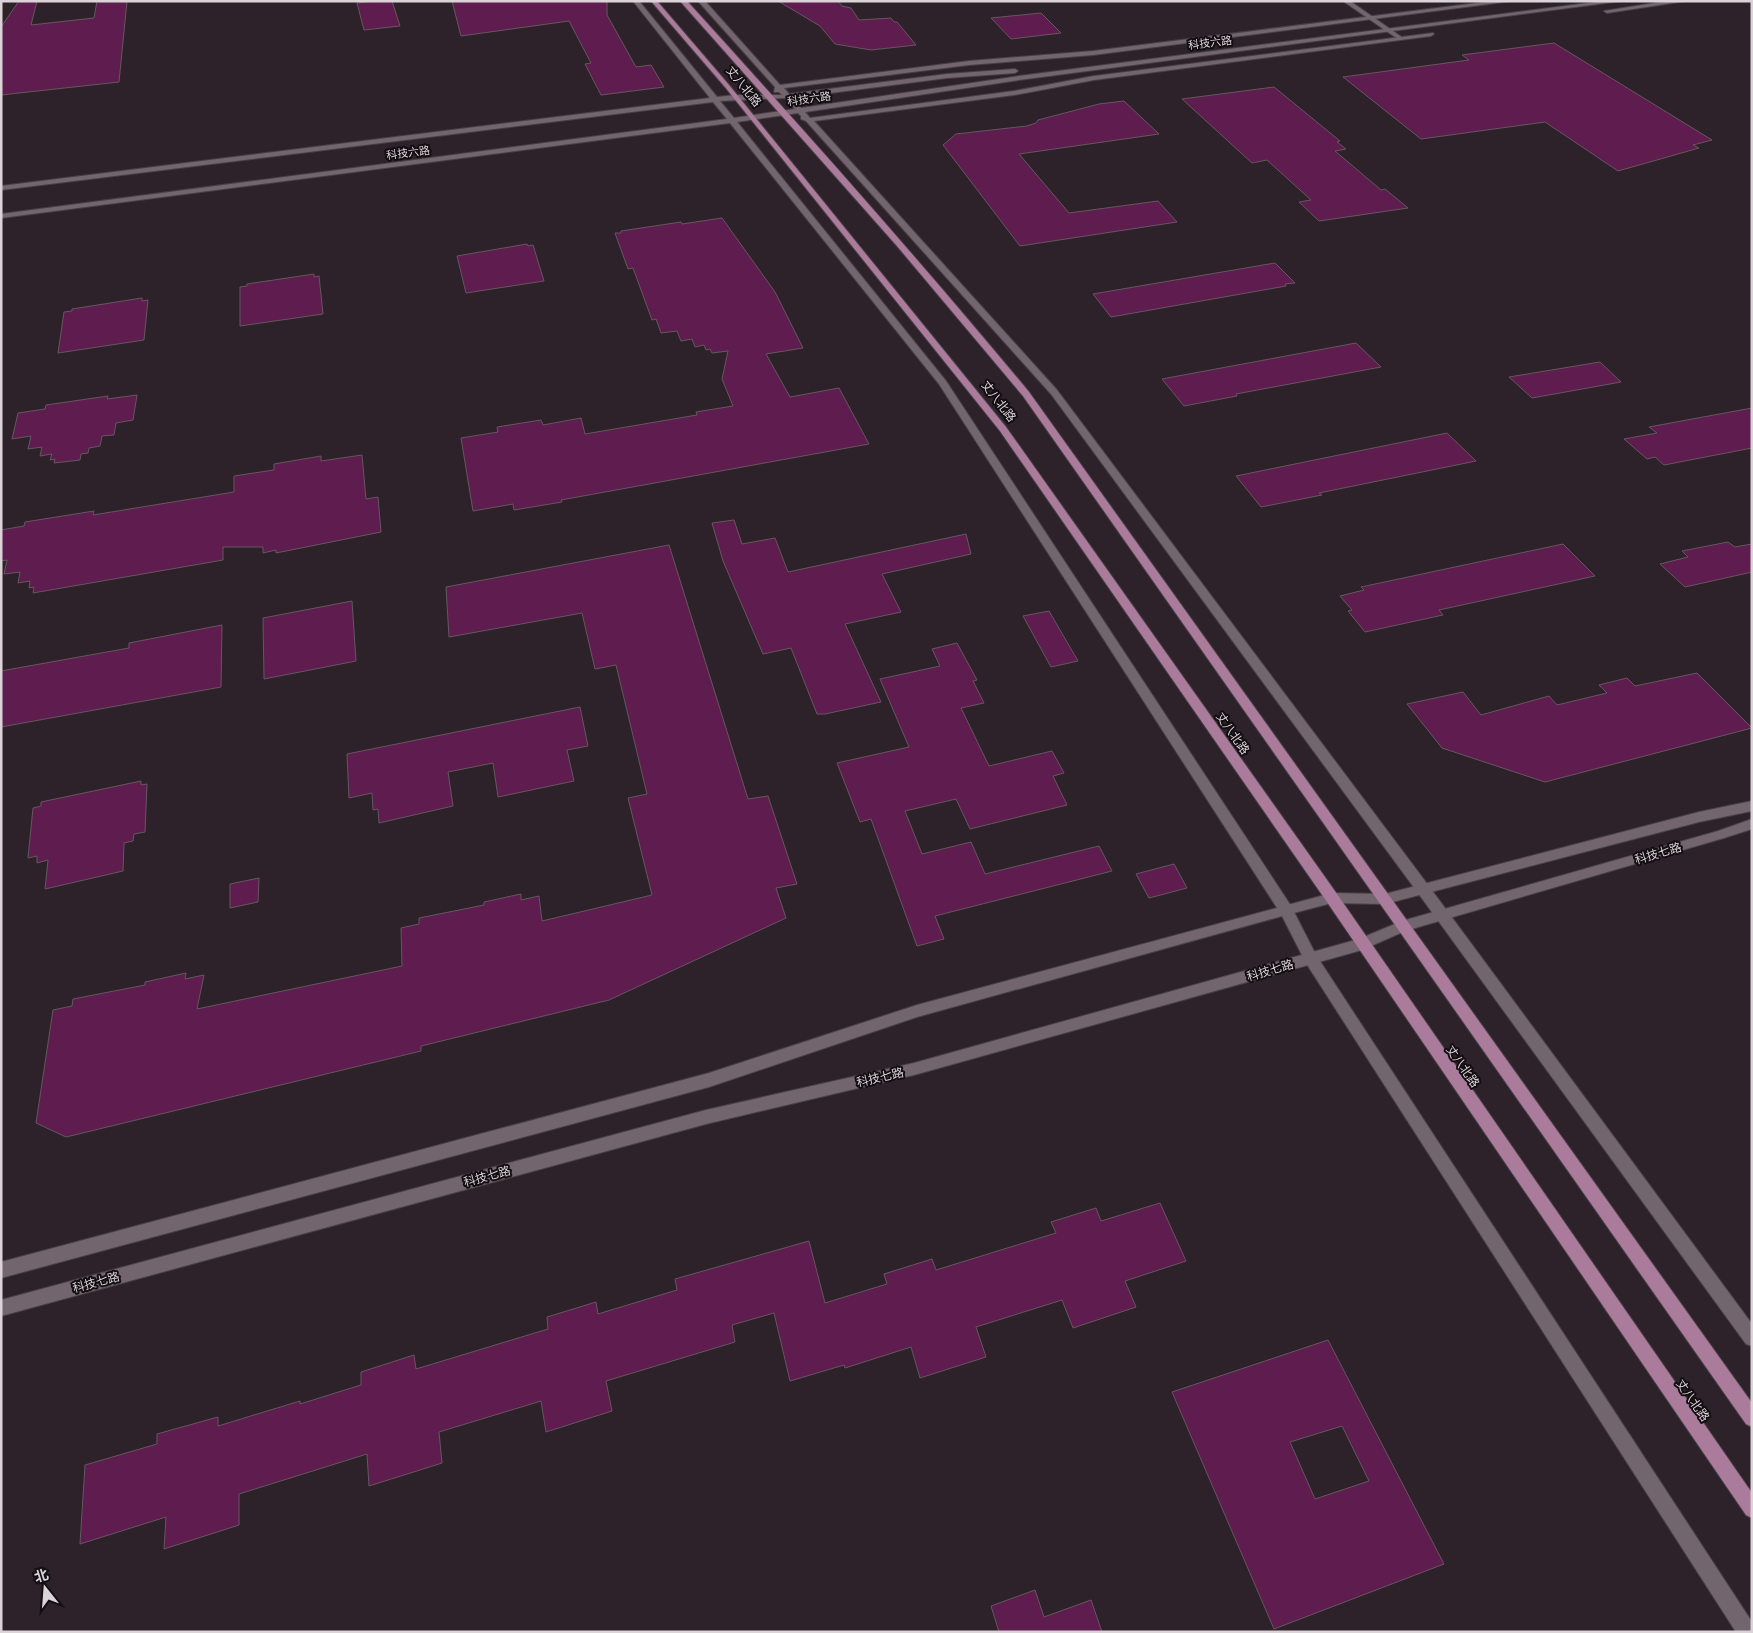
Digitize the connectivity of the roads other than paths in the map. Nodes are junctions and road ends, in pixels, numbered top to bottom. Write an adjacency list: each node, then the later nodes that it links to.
1 (636, 1): 20 (main road)
2 (654, 1): 18 (main road, 丈八北路)
3 (683, 1): 19 (main road, 丈八北路)
4 (702, 1): 16 (main road)
5 (1346, 1): 11 (main road)
6 (1509, 1): 11 (main road)
7 (1568, 1): 12 (main road, 科技六路)
8 (1620, 1): 13 (main road, 科技六路)
9 (1683, 1): 10 (main road)
10 (1595, 13)
11 (1371, 18): 12 (main road); 16 (main road)
12 (1381, 25): 13 (main road); 17 (main road, 科技六路)
13 (1389, 30): 15 (main road); 21 (main road, 科技六路)
14 (1439, 33): 15 (main road)
15 (1400, 38): 24 (main road)
16 (779, 87): 17 (main road); 19 (main road)
17 (788, 96): 19 (main road, 科技六路); 21 (main road)
18 (735, 97): 19 (main road, 科技六路); 20 (main road, 科技六路); 23 (main road, 丈八北路)
19 (772, 98): 22 (main road, 丈八北路)
20 (716, 99): 25 (main road); 26 (main road, 科技六路)
21 (800, 110): 22 (main road, 科技六路); 24 (main road)
22 (784, 112): 23 (main road, 科技六路); 24 (main road); 32 (main road, 丈八北路)
23 (752, 118): 25 (main road, 科技六路); 31 (main road, 丈八北路)
24 (809, 120): 30 (main road)
25 (733, 121): 27 (main road, 科技六路); 33 (main road)
26 (1, 188)
27 (1, 216)
28 (1752, 806): 30 (main road, 科技七路)
29 (1752, 824): 34 (main road, 科技七路)
30 (1423, 889): 32 (main road, 科技七路); 34 (main road)
31 (1332, 898): 32 (main road, 科技七路); 33 (main road, 科技七路); 36 (main road, 丈八北路)
32 (1385, 900): 35 (main road, 丈八北路)
33 (1286, 910): 37 (main road); 38 (main road, 科技七路)
34 (1441, 915): 35 (main road, 科技七路); 40 (main road)
35 (1402, 926): 36 (main road, 科技七路); 41 (main road, 丈八北路)
36 (1362, 944): 37 (main road, 科技七路); 42 (main road, 丈八北路)
37 (1311, 958): 39 (main road, 科技七路); 43 (main road)
38 (1, 1270)
39 (1, 1308)
40 (1752, 1338)
41 (1752, 1418)
42 (1752, 1509)
43 (1747, 1632)

